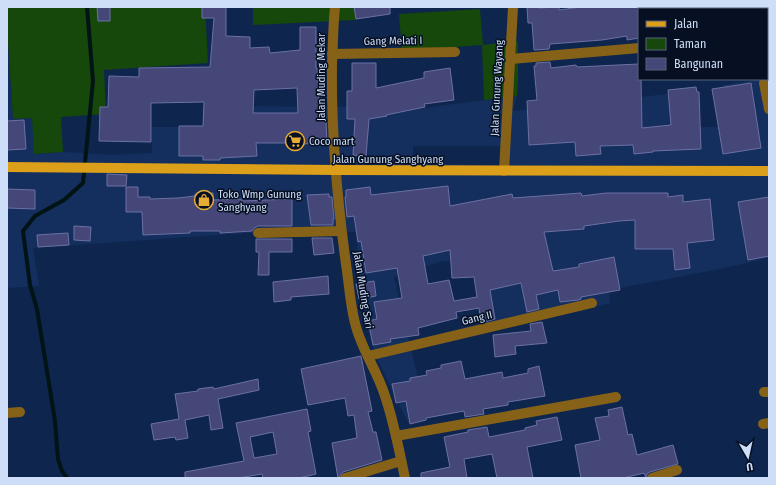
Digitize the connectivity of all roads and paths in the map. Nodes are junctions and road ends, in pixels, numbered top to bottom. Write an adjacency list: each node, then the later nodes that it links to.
1 (335, 7): 5 (street, Jalan Muding Mekar)
2 (513, 7): 6 (street, Jalan Gunung Wayang)
3 (638, 48): 6 (street)
4 (455, 52): 5 (street, Gang Melati I)
5 (332, 54): 10 (street, Jalan Muding Mekar)
6 (511, 59): 11 (street, Jalan Gunung Wayang)
7 (764, 83): 8 (street)
8 (769, 109)
9 (7, 167): 10 (main road, Jalan Gunung Sanghyang)
10 (336, 170): 11 (main road, Jalan Gunung Sanghyang); 13 (street, Jalan Muding Sari)
11 (504, 171): 12 (main road, Jalan Gunung Sanghyang)
12 (769, 171)
13 (341, 231): 14 (street); 16 (street, Jalan Muding Sari)
14 (258, 233)
15 (592, 303): 16 (street, Gang II)
16 (368, 356): 20 (street, Jalan Muding Sari)
17 (616, 397): 20 (street)
18 (7, 412): 19 (street)
19 (20, 412)
20 (396, 436): 21 (street, Jalan Muding Sari)
21 (401, 461): 23 (street); 24 (street, Jalan Muding Sari)
22 (677, 470): 25 (street)
23 (345, 478)
24 (405, 478)
25 (652, 478)

